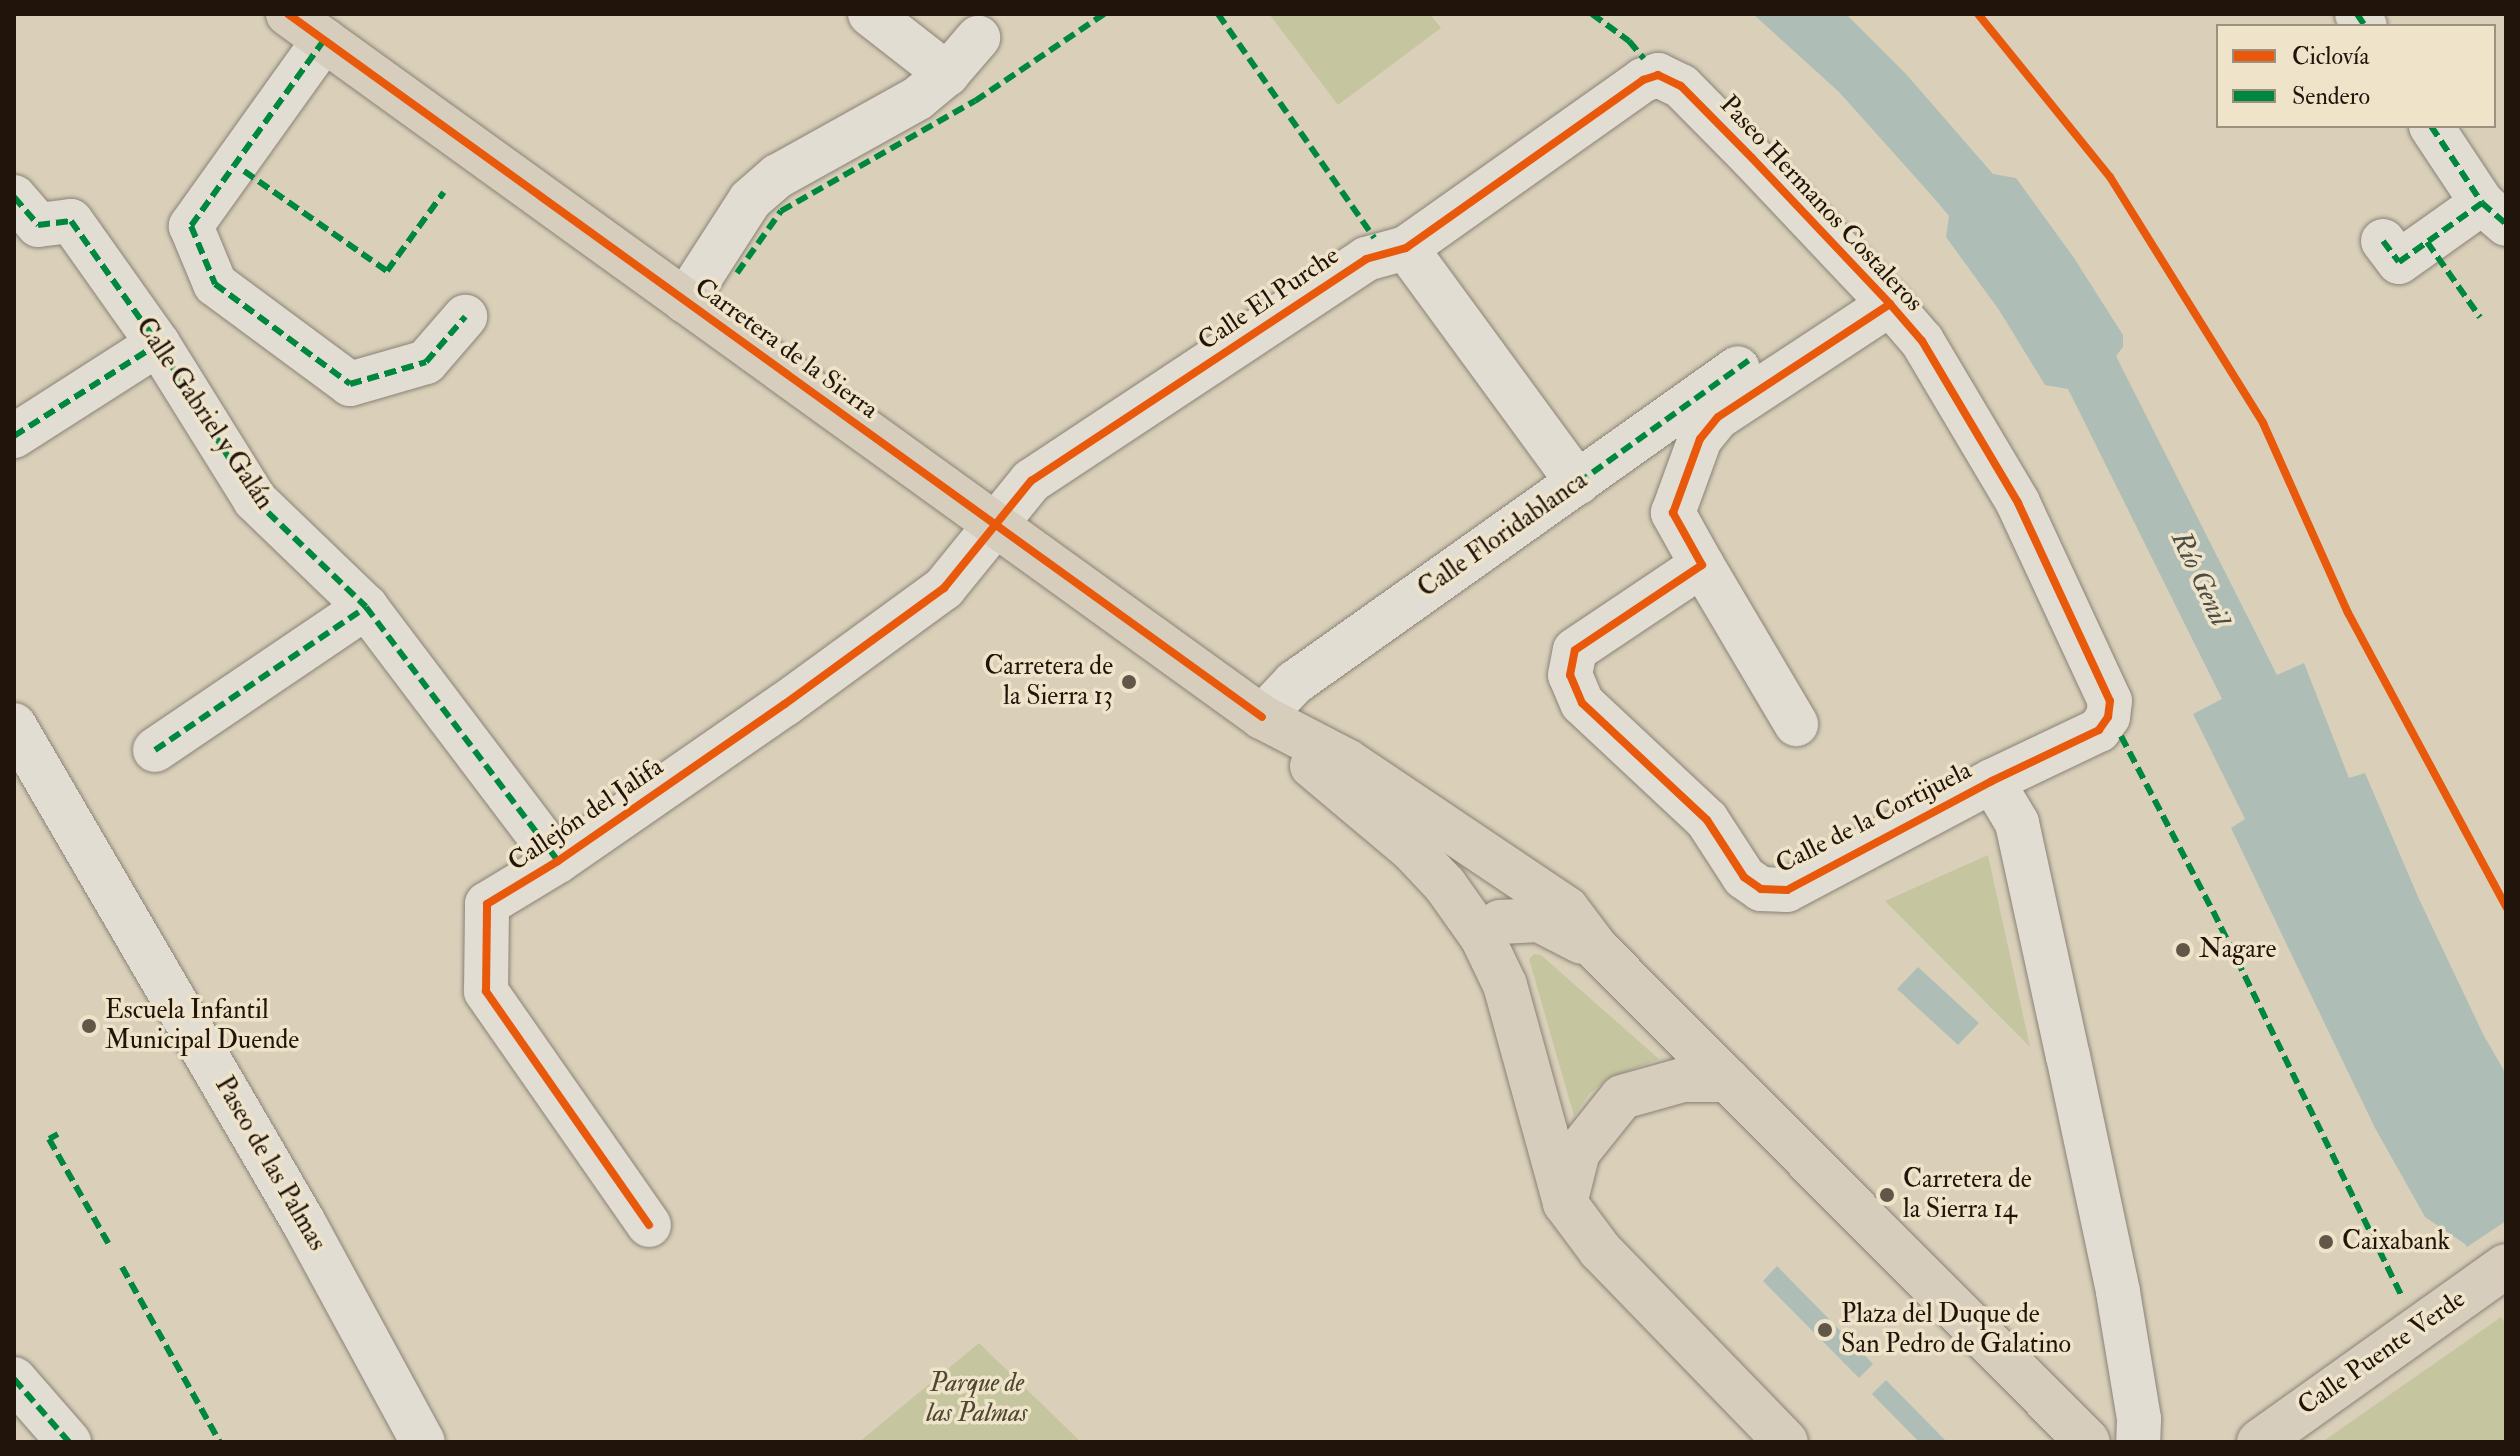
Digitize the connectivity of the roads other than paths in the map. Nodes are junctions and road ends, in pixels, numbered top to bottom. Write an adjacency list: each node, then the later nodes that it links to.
1 (288, 14): 4 (main road, Carretera de la Sierra)
2 (870, 14): 5 (street)
3 (978, 38): 5 (street)
4 (324, 40): 12 (main road, Carretera de la Sierra); 14 (street)
5 (947, 74): 12 (street)
6 (1658, 75): 11 (street, Calle El Purche); 13 (street, Paseo Hermanos Costaleros)
7 (2432, 128): 9 (street)
8 (14, 197): 15 (street, Calle Gabriel y Galán)
9 (2494, 213): 10 (street)
10 (2383, 241)
11 (1406, 248): 18 (street); 19 (street, Calle El Purche)
12 (685, 301): 19 (main road, Carretera de la Sierra)
13 (1890, 304): 20 (street); 23 (street, Paseo Hermanos Costaleros)
14 (465, 317)
15 (158, 344): 17 (street); 21 (street, Calle Gabriel y Galán)
16 (1749, 360): 18 (street, Calle Floridablanca)
17 (14, 436)
18 (1578, 483): 22 (street, Calle Floridablanca)
19 (994, 524): 22 (main road, Carretera de la Sierra); 28 (street, Callejón del Jalifa)
20 (1702, 565): 24 (street); 27 (street, Calle de la Cortijuela)
21 (366, 607): 26 (street); 28 (street, Calle Gabriel y Galán)
22 (1262, 717): 29 (main road); 30 (main road)
23 (2108, 717): 27 (street, Calle de la Cortijuela)
24 (1796, 724)
25 (14, 725): 37 (street, Paseo de las Palmas)
26 (155, 750)
27 (1992, 781): 40 (street, Calle de la Cortijuela)
28 (558, 861): 33 (street, Callejón del Jalifa)
29 (1482, 937): 30 (main road); 32 (main road)
30 (1598, 950): 31 (main road)
31 (1728, 1080): 32 (main road); 39 (main road)
32 (1565, 1203): 38 (main road)
33 (649, 1225)
34 (2495, 1274): 41 (main road, Calle Puente Verde)
35 (14, 1379): 36 (street)
36 (69, 1442)
37 (423, 1442)
38 (1786, 1442)
39 (2088, 1442)
40 (2138, 1442)
41 (2259, 1442)

